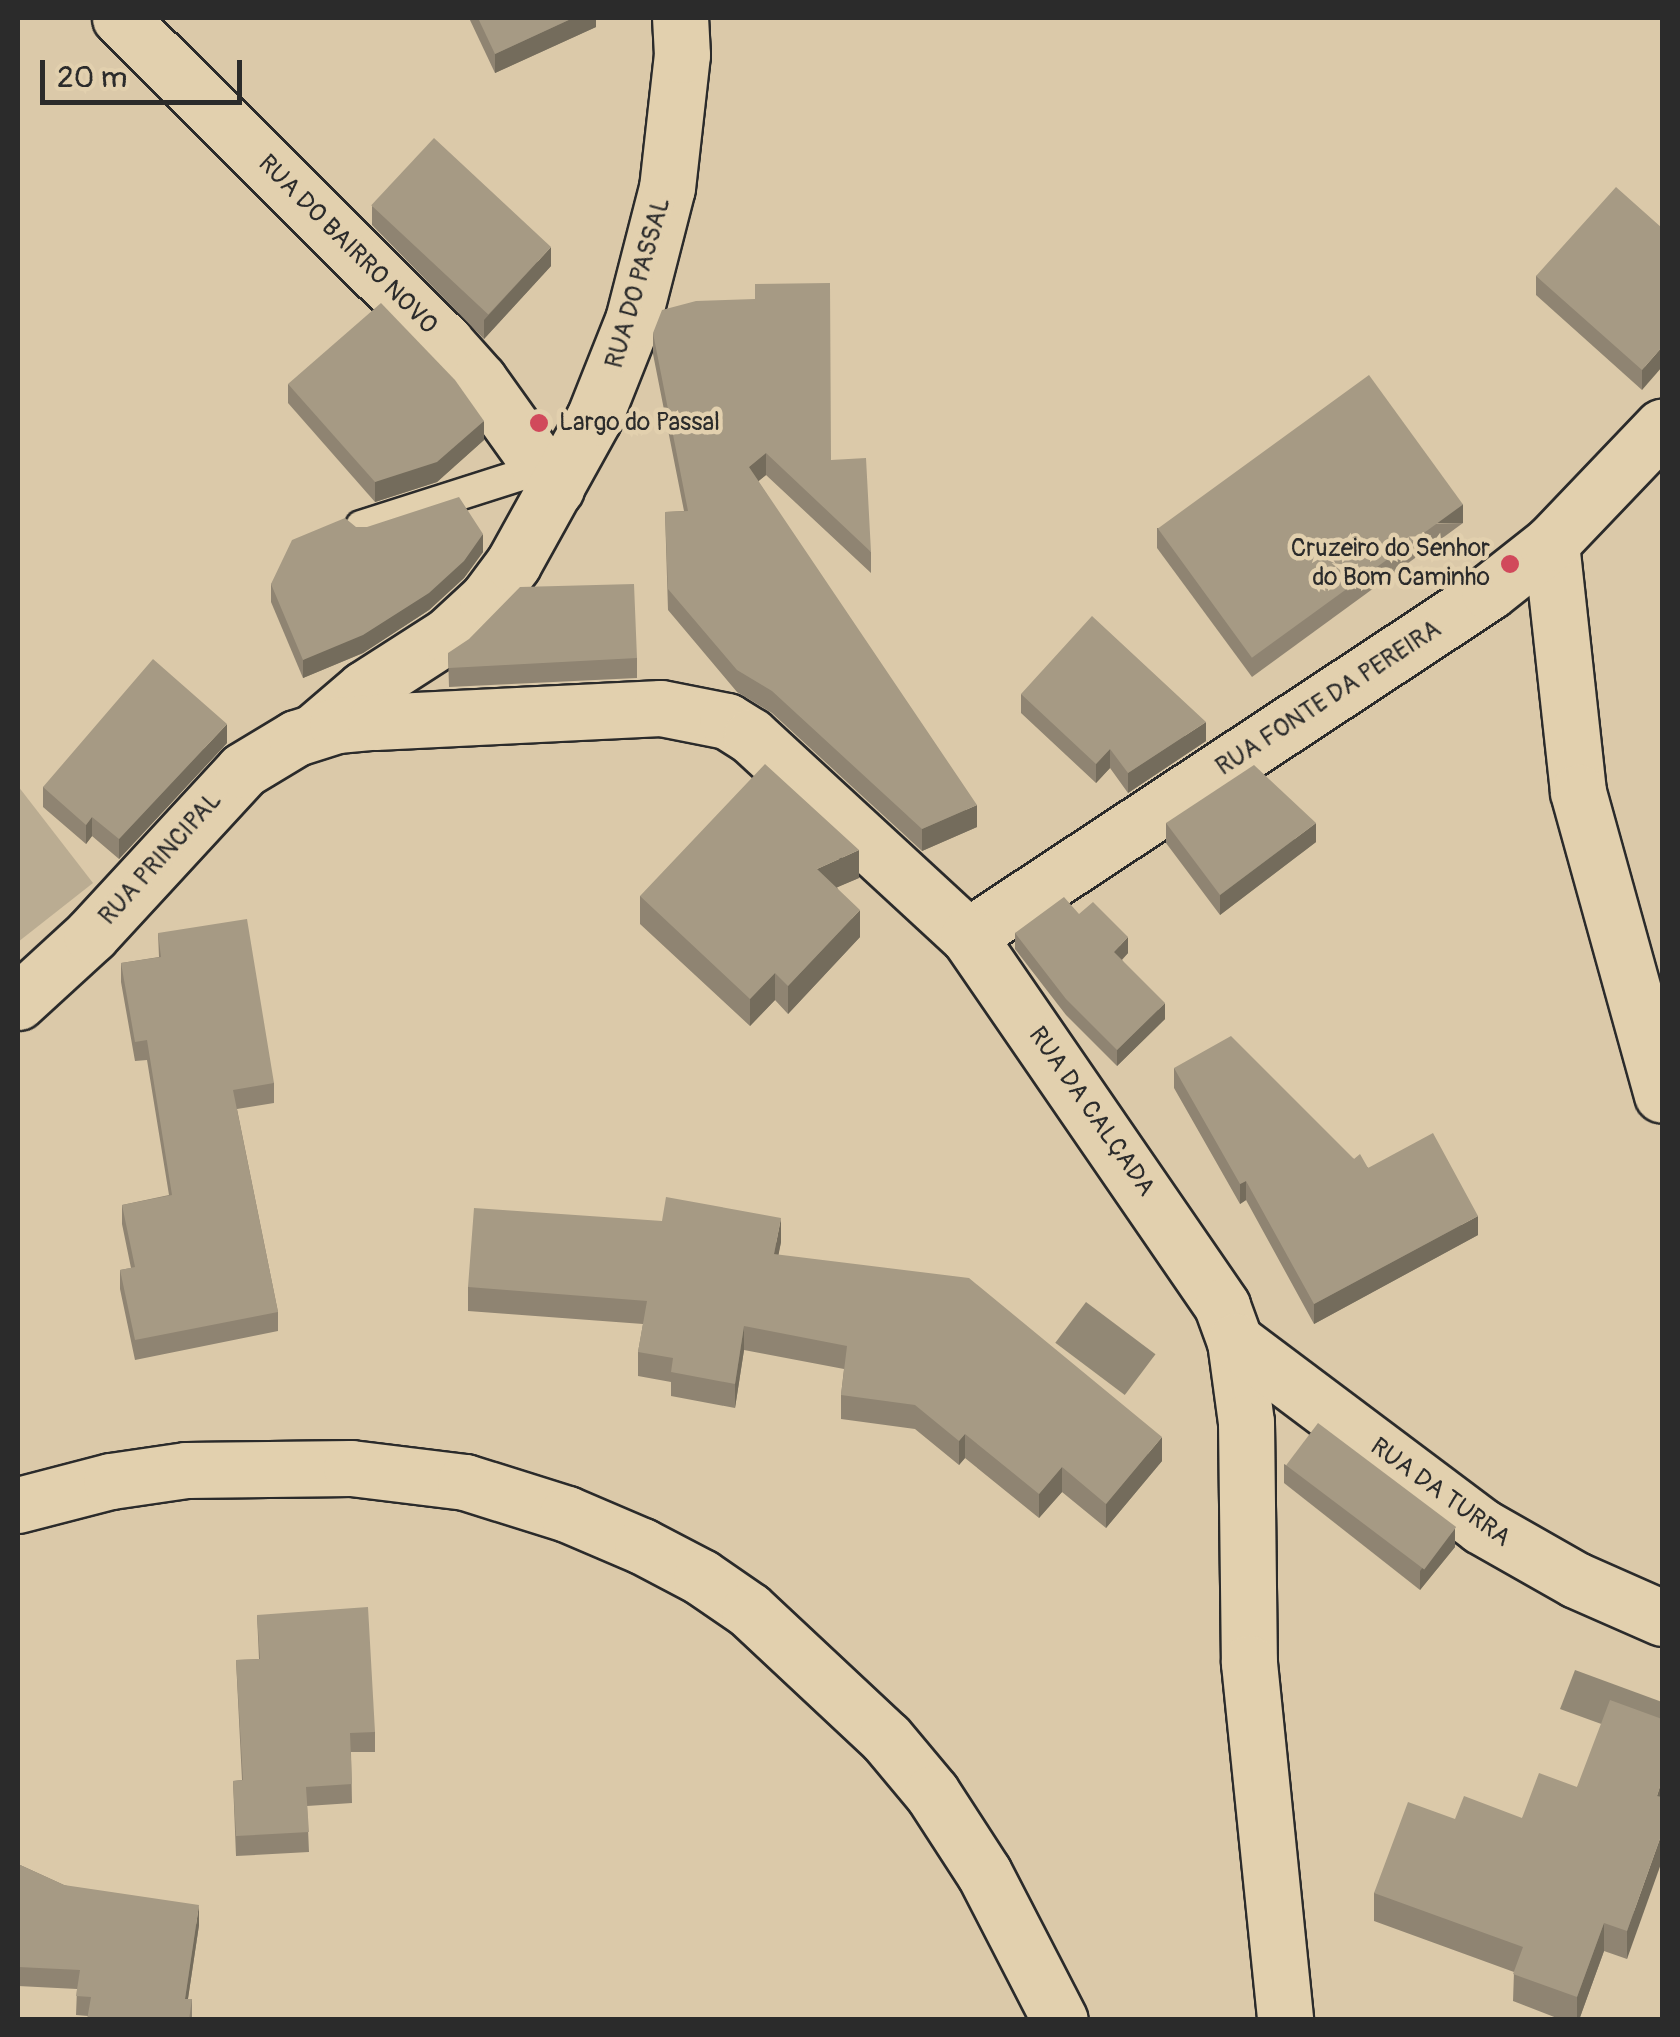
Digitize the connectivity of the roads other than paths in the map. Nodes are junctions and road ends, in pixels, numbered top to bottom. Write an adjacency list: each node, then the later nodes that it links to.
1 (120, 18): 4 (street, RUA DO BAIRRO NOVO)
2 (680, 18): 4 (street, RUA DO PASSAL)
3 (1662, 427): 6 (street, RUA FONTE DA PEREIRA)
4 (549, 478): 5 (lane); 7 (street, RUA DO PASSAL)
5 (361, 526)
6 (1552, 543): 8 (street, RUA FONTE DA PEREIRA); 10 (street)
7 (315, 731): 8 (street, RUA DA CALÇADA); 9 (street, RUA PRINCIPAL)
8 (968, 936): 11 (street, RUA DA CALÇADA)
9 (18, 1002)
10 (1662, 1095)
11 (1235, 1341): 13 (street, RUA DA TURRA); 15 (street, RUA DA CALÇADA)
12 (18, 1505): 14 (street)
13 (1662, 1618)
14 (1060, 2020)
15 (1285, 2020)

